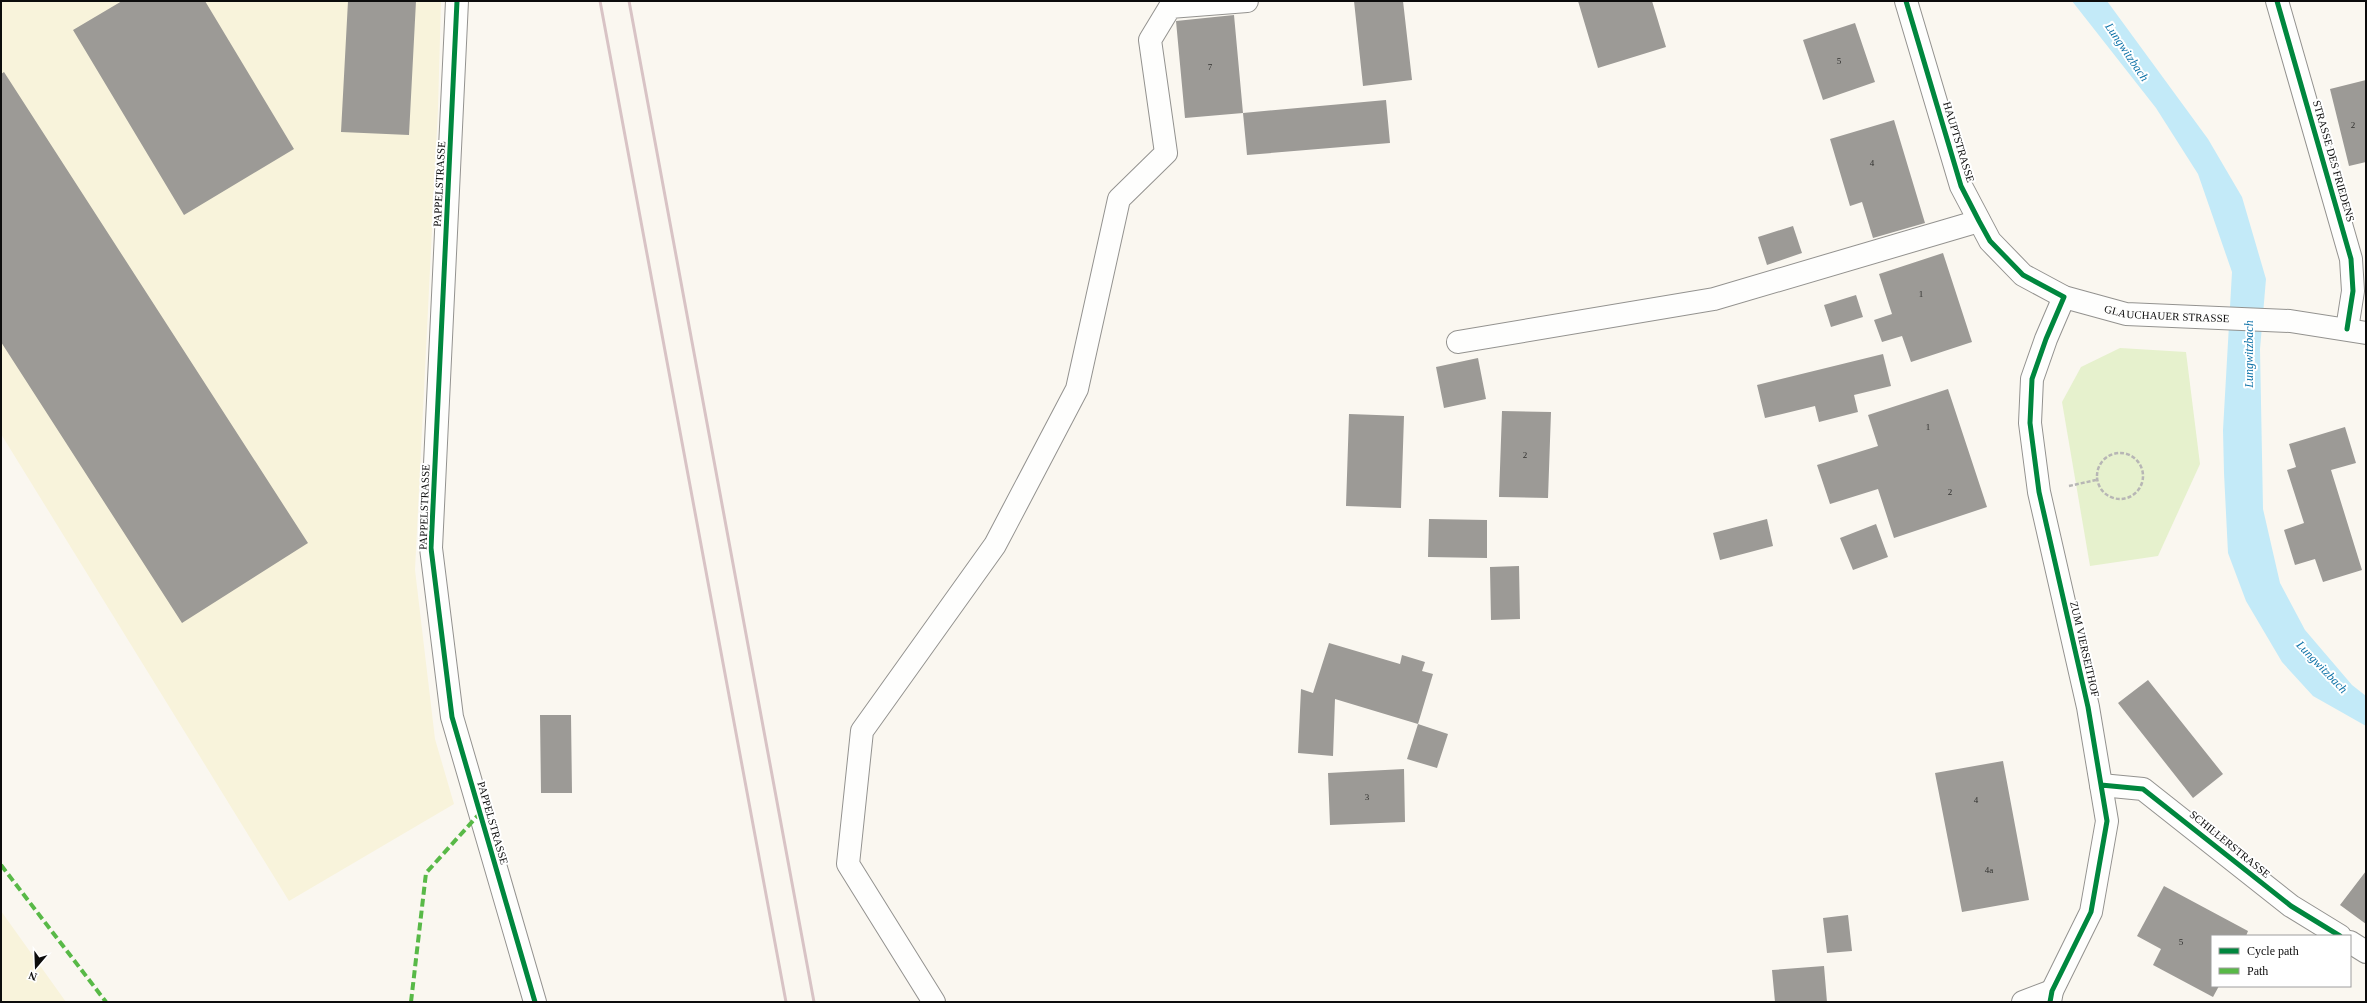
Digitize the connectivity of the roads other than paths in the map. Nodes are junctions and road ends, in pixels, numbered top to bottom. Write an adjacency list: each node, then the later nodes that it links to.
1 (457, 1): 14 (street, PAPPELSTRASSE)
2 (1246, 1): 15 (street)
3 (1906, 1): 5 (street, HAUPTSTRASSE)
4 (2277, 1): 7 (street, STRASSE DES FRIEDENS)
5 (1979, 220): 6 (street, HAUPTSTRASSE); 8 (street)
6 (2064, 297): 7 (street, GLAUCHAUER STRASSE); 9 (street, ZUM VIERSEITHOF)
7 (2357, 331)
8 (1458, 342)
9 (2101, 785): 10 (street, SCHILLERSTRASSE); 13 (street, ZUM VIERSEITHOF)
10 (2338, 935)
11 (2351, 943): 12 (street)
12 (2366, 952)
13 (2051, 996): 16 (street)
14 (535, 1002)
15 (934, 1002)
16 (2023, 1002)

